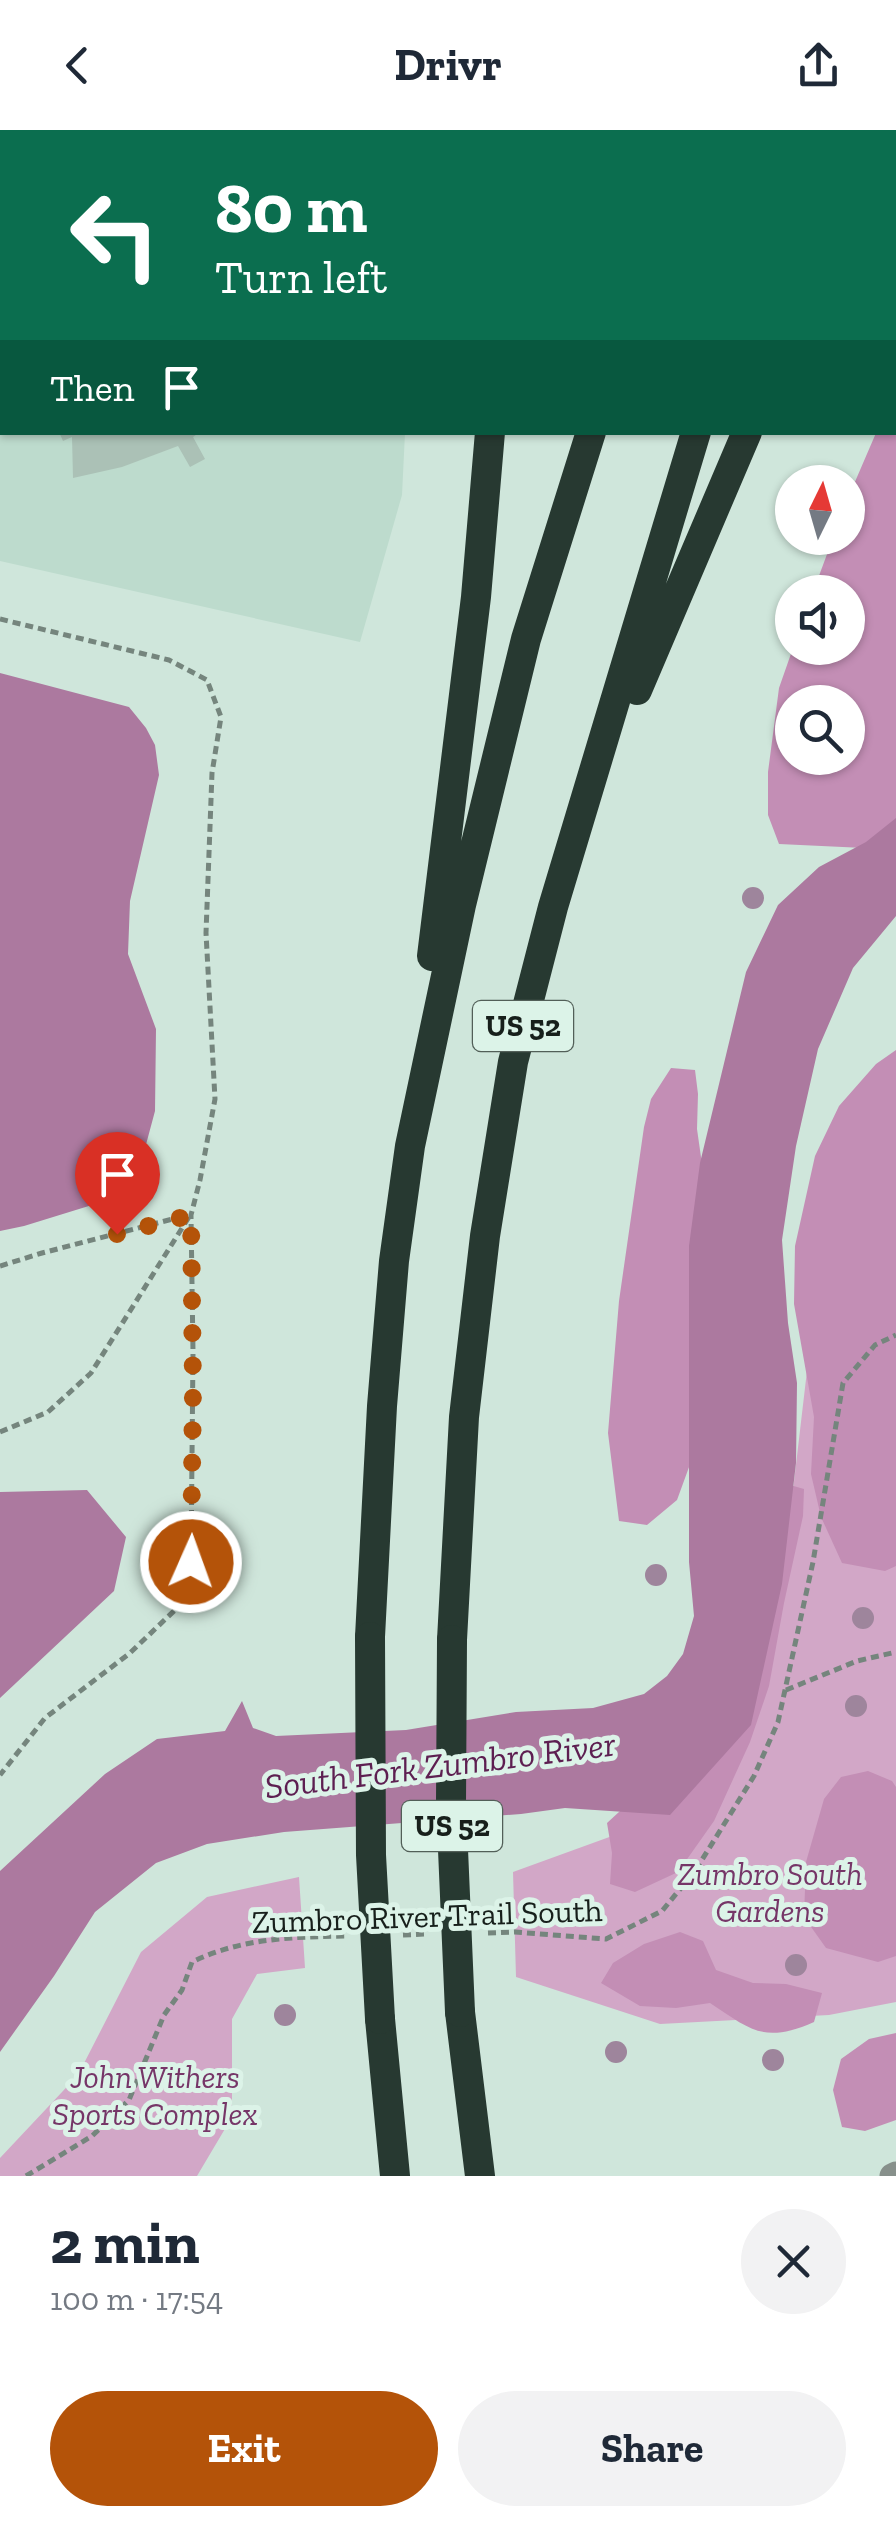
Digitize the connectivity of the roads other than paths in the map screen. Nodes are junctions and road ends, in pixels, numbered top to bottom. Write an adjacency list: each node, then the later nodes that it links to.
1 (490, 435): 6 (highway)
2 (590, 435): 6 (highway, US 52)
3 (695, 435): 5 (highway, US 52)
4 (747, 435): 5 (highway)
5 (554, 907): 8 (highway, US 52, bridge)
6 (410, 1146): 7 (highway, US 52, bridge)
7 (395, 2176)
8 (480, 2176)

